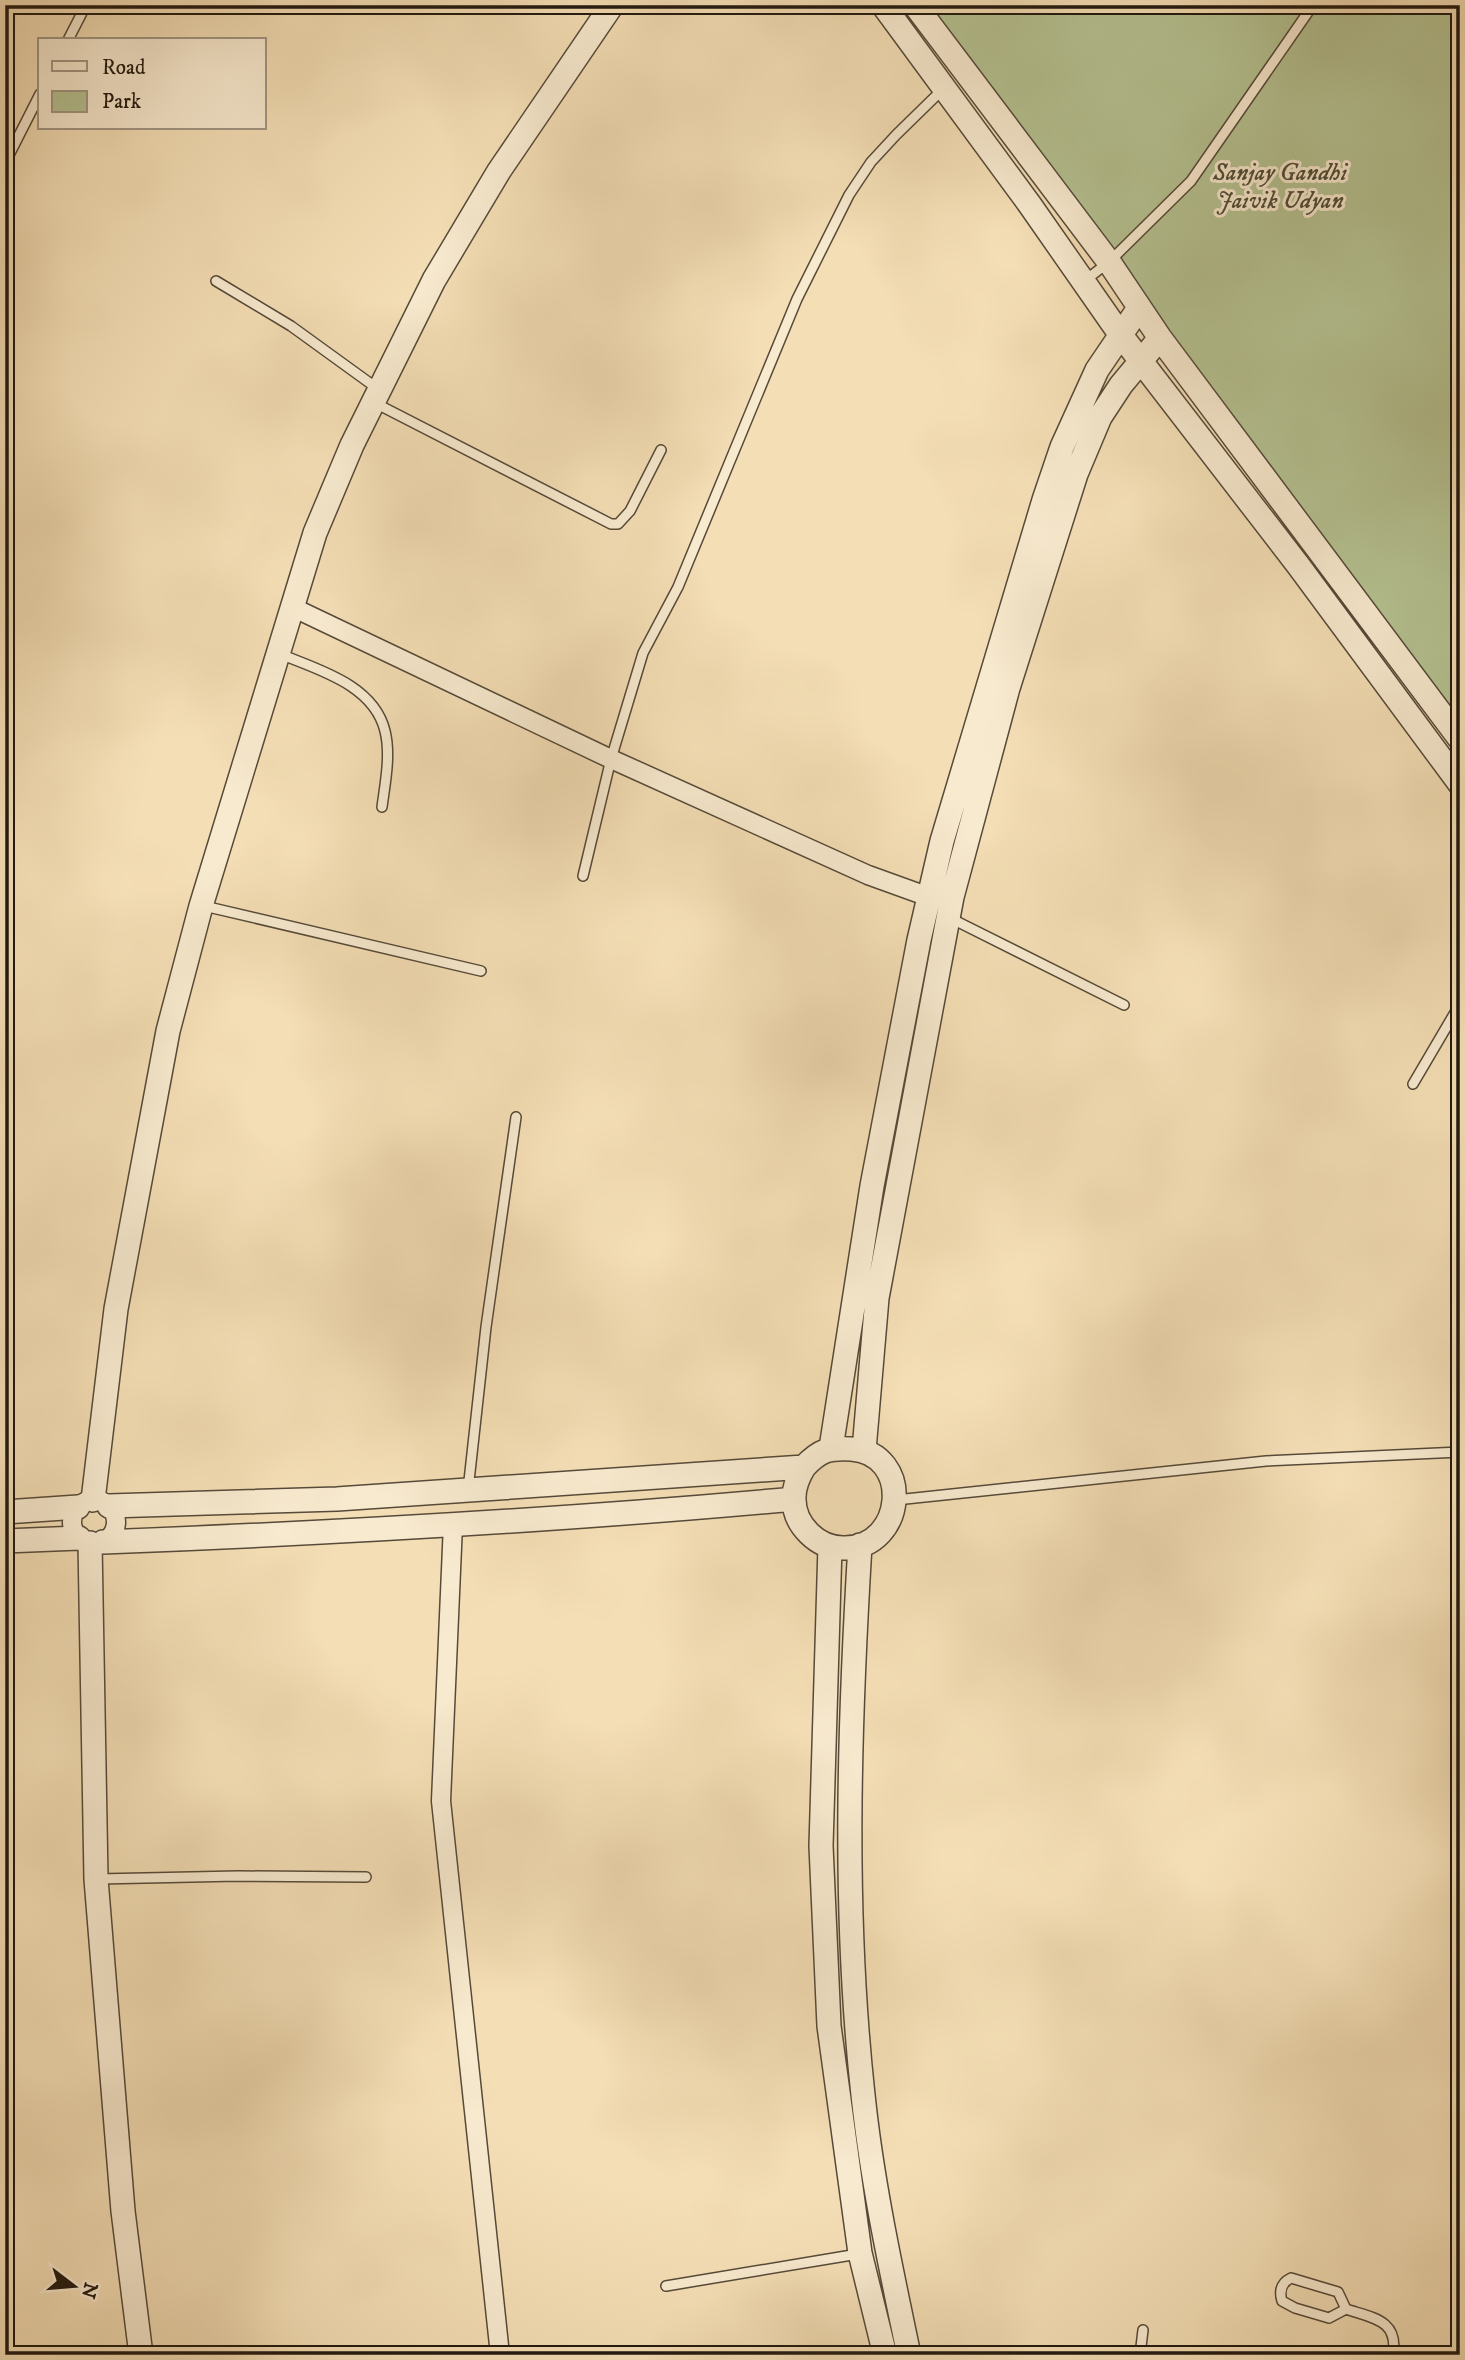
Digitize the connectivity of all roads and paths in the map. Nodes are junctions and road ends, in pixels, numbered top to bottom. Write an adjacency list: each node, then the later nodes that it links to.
1 (86, 5): 6 (lane)
2 (612, 5): 17 (street)
3 (883, 5): 7 (street)
4 (915, 5): 10 (street)
5 (1313, 5): 10 (lane)
6 (69, 38)
7 (943, 89): 12 (street); 22 (lane)
8 (38, 98): 9 (lane)
9 (5, 163)
10 (1109, 262): 12 (lane); 13 (street)
11 (216, 281): 17 (lane)
12 (1083, 282): 14 (street)
13 (1139, 308): 14 (street); 15 (street)
14 (1120, 334): 16 (street); 26 (street)
15 (1160, 338): 16 (street); 21 (street)
16 (1140, 361): 23 (street); 28 (street)
17 (376, 396): 18 (lane); 19 (street)
18 (661, 450)
19 (292, 607): 20 (street); 22 (street)
20 (278, 653): 24 (lane); 27 (street)
21 (1460, 739)
22 (611, 759): 25 (lane); 26 (street)
23 (1460, 784)
24 (382, 807)
25 (583, 876)
26 (929, 897): 34 (street)
27 (201, 906): 29 (lane); 41 (street)
28 (948, 917): 31 (lane); 35 (street)
29 (481, 971)
30 (1460, 1004): 32 (lane)
31 (1124, 1005)
32 (1413, 1084)
33 (516, 1117): 38 (lane)
34 (831, 1448): 35 (street); 37 (street)
35 (864, 1450): 40 (street)
36 (1460, 1452): 40 (lane)
37 (804, 1467): 38 (street); 39 (street)
38 (468, 1490): 41 (street)
39 (794, 1499): 43 (street); 47 (street)
40 (895, 1500): 46 (street)
41 (93, 1504): 42 (street); 45 (street); 45 (street)
42 (5, 1512)
43 (453, 1524): 45 (street); 55 (street)
44 (5, 1541): 45 (street)
45 (91, 1541): 49 (street)
46 (860, 1545): 47 (street); 57 (street)
47 (830, 1546): 50 (street)
48 (366, 1877): 49 (lane)
49 (96, 1879): 54 (street)
50 (860, 2253): 51 (lane); 56 (street)
51 (666, 2286)
52 (1346, 2309): 52 (lane); 59 (lane)
53 (1143, 2330): 58 (lane)
54 (141, 2355)
55 (500, 2355)
56 (885, 2355)
57 (909, 2355)
58 (1140, 2355)
59 (1393, 2355)

